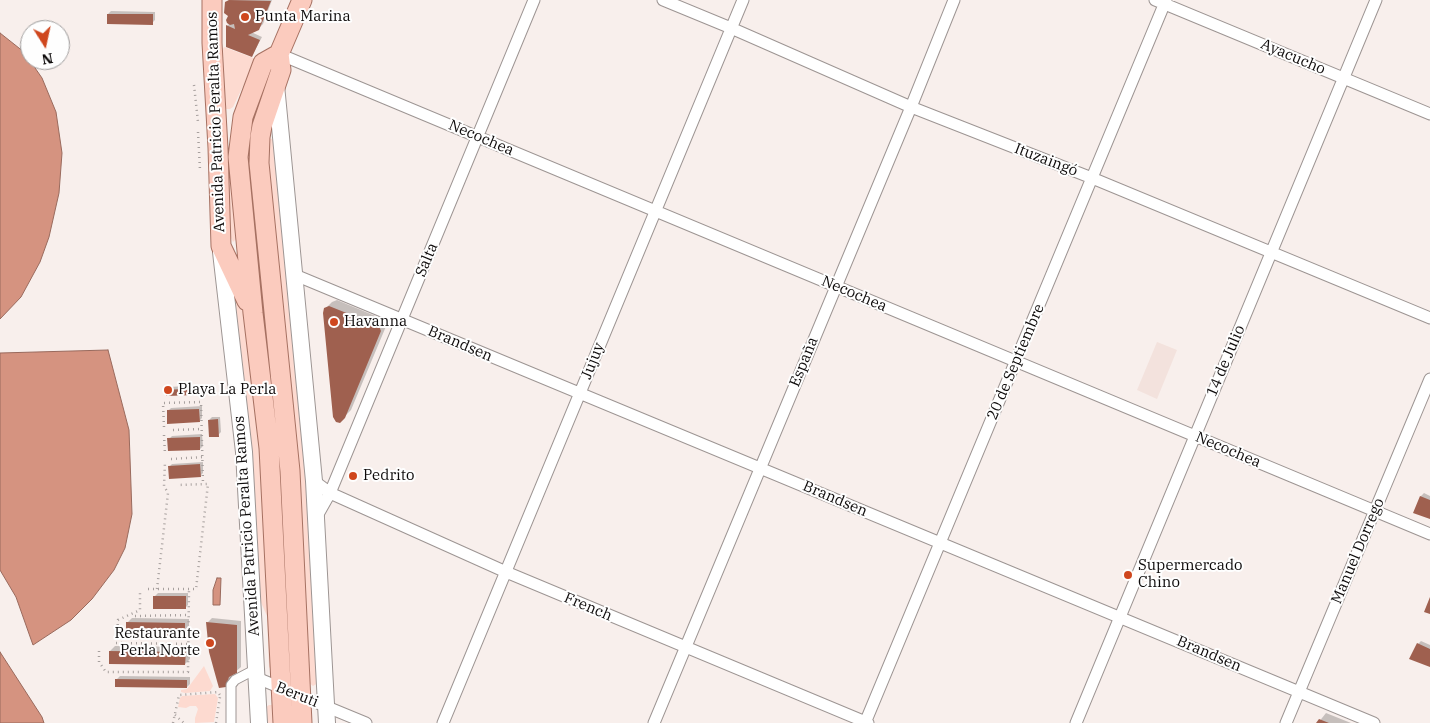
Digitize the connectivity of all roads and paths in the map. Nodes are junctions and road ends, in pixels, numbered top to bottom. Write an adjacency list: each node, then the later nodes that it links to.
1 (212, 0): 20 (main road, Avenida Patricio Peralta Ramos)
2 (302, 0): 10 (main road)
3 (534, 0): 19 (street, Salta)
4 (663, 0): 9 (street, Ituzaingó)
5 (743, 0): 9 (street, Jujuy)
6 (954, 0): 15 (street, España)
7 (1376, 0): 11 (street, 14 de Julio)
8 (1162, 1): 11 (street, Ayacucho); 22 (street, 20 de Septiembre)
9 (731, 28): 15 (street, Ituzaingó); 23 (street, Jujuy)
10 (279, 54): 12 (main road); 14 (main road, Avenida Patricio Peralta Ramos); 19 (street, Necochea)
11 (1343, 78): 16 (street, Ayacucho); 25 (street, 14 de Julio)
12 (276, 83): 26 (main road); 69 (main road)
13 (194, 85): 17 (path)
14 (249, 100): 20 (main road); 28 (main road, Avenida Patricio Peralta Ramos)
15 (911, 107): 22 (street, Ituzaingó); 27 (street, España)
16 (1430, 114)
17 (198, 122)
18 (198, 132): 21 (path)
19 (478, 137): 23 (street, Necochea); 30 (street, Salta)
20 (218, 148): 24 (main road, Avenida Patricio Peralta Ramos)
21 (200, 170)
22 (1092, 178): 25 (street, Ituzaingó); 31 (street, 20 de Septiembre)
23 (655, 211): 27 (street, Necochea); 33 (street, Jujuy)
24 (221, 246): 28 (main road); 65 (main road, Avenida Patricio Peralta Ramos)
25 (1271, 252): 29 (street, Ituzaingó); 38 (street, 14 de Julio)
26 (295, 275): 30 (street, Brandsen); 44 (main road)
27 (836, 286): 31 (street, Necochea); 43 (street, España)
28 (253, 313): 66 (main road, Avenida Patricio Peralta Ramos)
29 (1430, 318)
30 (402, 320): 33 (street, Brandsen); 47 (street, Salta)
31 (1016, 361): 38 (street, Necochea); 51 (street, 20 de Septiembre)
32 (1430, 379): 48 (street, Manuel Dorrego)
33 (580, 393): 43 (street, Brandsen); 52 (street, Jujuy)
34 (164, 427): 35 (path)
35 (202, 429): 36 (path); 40 (path)
36 (173, 430)
37 (164, 435): 39 (path)
38 (1195, 436): 48 (street, Necochea); 59 (street, 14 de Julio)
39 (164, 454)
40 (203, 457): 41 (path); 45 (path)
41 (171, 459)
42 (165, 462): 54 (path)
43 (760, 468): 51 (street, Brandsen); 63 (street, España)
44 (314, 481): 47 (street, French); 49 (main road)
45 (203, 484): 46 (path); 55 (path)
46 (176, 485)
47 (330, 493): 49 (street, Salta); 52 (street, French)
48 (1375, 511): 50 (street, Necochea); 67 (street, Manuel Dorrego)
49 (316, 518): 71 (main road)
50 (1430, 534)
51 (940, 543): 59 (street, Brandsen); 84 (street, 20 de Septiembre)
52 (506, 572): 63 (street, French); 82 (street, Jujuy)
53 (148, 589): 54 (path)
54 (157, 589): 55 (path)
55 (189, 589): 58 (path)
56 (140, 590): 60 (path)
57 (135, 616): 58 (path)
58 (188, 616): 62 (path)
59 (1119, 617): 67 (street, Brandsen); 85 (street, 14 de Julio)
60 (117, 635)
61 (116, 644): 62 (path)
62 (188, 644): 64 (path)
63 (686, 648): 83 (street, España); 84 (street, French)
64 (99, 651)
65 (257, 674): 66 (street, Beruti); 76 (street); 77 (main road, Avenida Patricio Peralta Ramos)
66 (282, 688): 69 (street, Beruti); 78 (main road, Avenida Patricio Peralta Ramos)
67 (1299, 692): 86 (street, Manuel Dorrego); 87 (street, Brandsen)
68 (220, 696): 70 (path); 72 (path); 75 (path)
69 (301, 696): 71 (street, Beruti); 79 (main road)
70 (224, 705)
71 (326, 706): 80 (main road); 81 (street, Beruti)
72 (174, 714): 73 (path); 74 (path)
73 (173, 723)
74 (184, 723)
75 (216, 723)
76 (231, 723)
77 (259, 723)
78 (283, 723)
79 (302, 723)
80 (326, 723)
81 (366, 723)
82 (443, 723)
83 (654, 723)
84 (866, 723)
85 (1076, 723)
86 (1286, 723)
87 (1374, 723)

